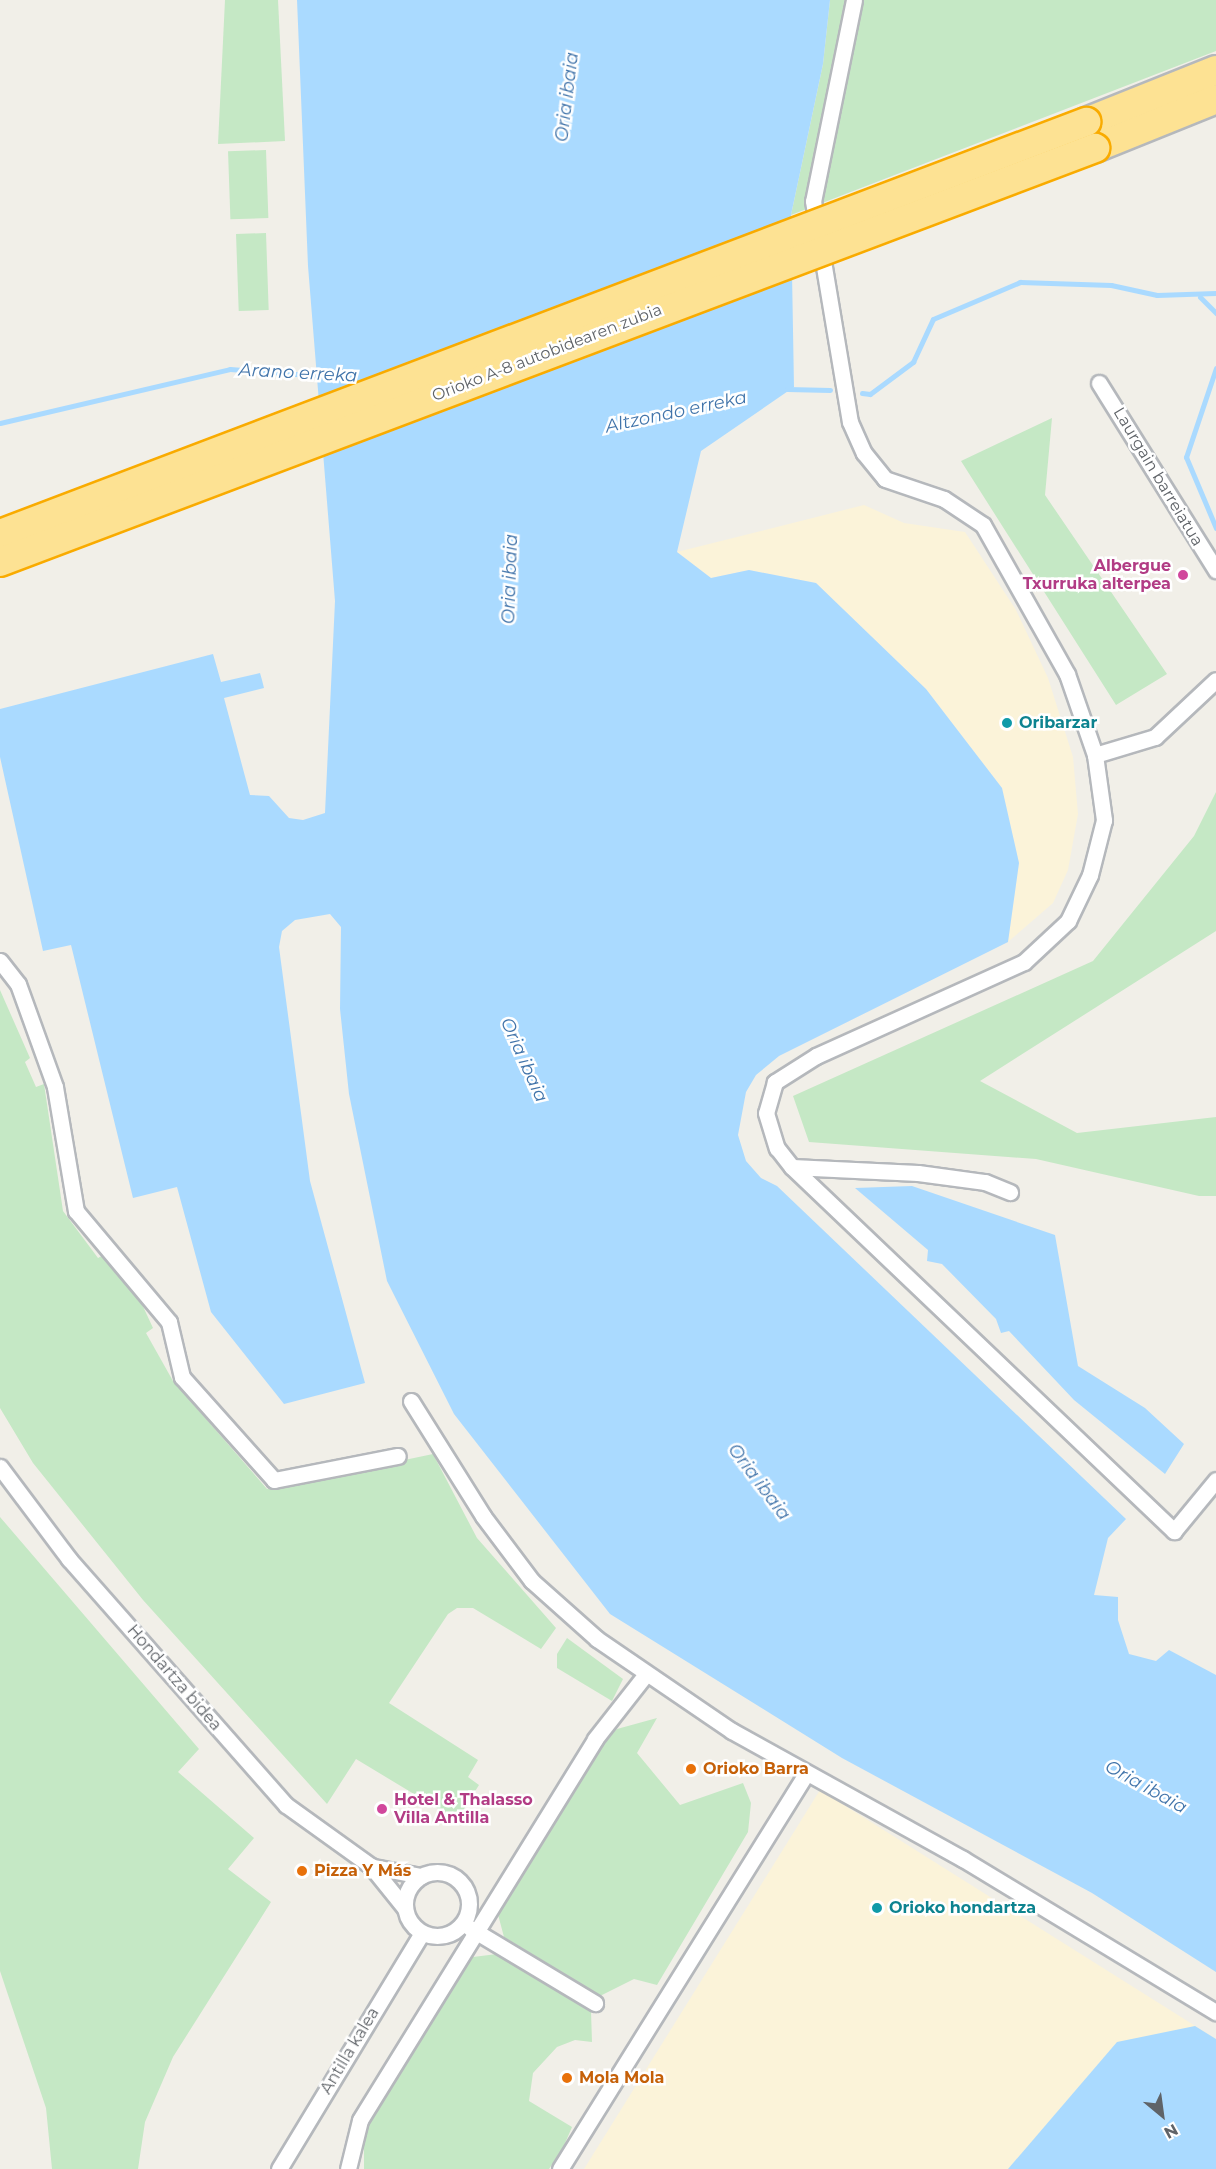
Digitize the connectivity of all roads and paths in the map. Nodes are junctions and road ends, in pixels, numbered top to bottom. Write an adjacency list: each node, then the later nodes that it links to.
1 (854, 0): 10 (street)
2 (1216, 70): 4 (highway)
3 (1216, 99): 4 (highway)
4 (1090, 135): 6 (highway, Orioko A-8 autobidearen zubia, bridge); 7 (highway, Orioko A-8 autobidearen zubia, bridge)
5 (1099, 383): 8 (street, Laurgain barreiatua)
6 (0, 534)
7 (0, 562)
8 (1216, 570)
9 (1216, 680): 10 (street)
10 (1095, 755): 12 (street)
11 (0, 961): 15 (street)
12 (792, 1167): 13 (street); 17 (street)
13 (1010, 1192)
14 (411, 1401): 18 (street)
15 (398, 1456)
16 (0, 1467): 20 (street, Hondartza bidea)
17 (1216, 1480)
18 (646, 1674): 19 (street); 24 (street)
19 (806, 1774): 27 (street); 30 (street)
20 (371, 1866): 21 (street); 22 (street)
21 (421, 1876): 22 (street); 23 (street)
22 (404, 1907): 25 (street)
23 (463, 1923): 24 (street); 25 (street)
24 (477, 1932): 26 (street); 29 (street)
25 (422, 1933): 28 (street, Antilla kalea)
26 (595, 2003)
27 (1216, 2012)
28 (279, 2169)
29 (348, 2169)
30 (560, 2169)

